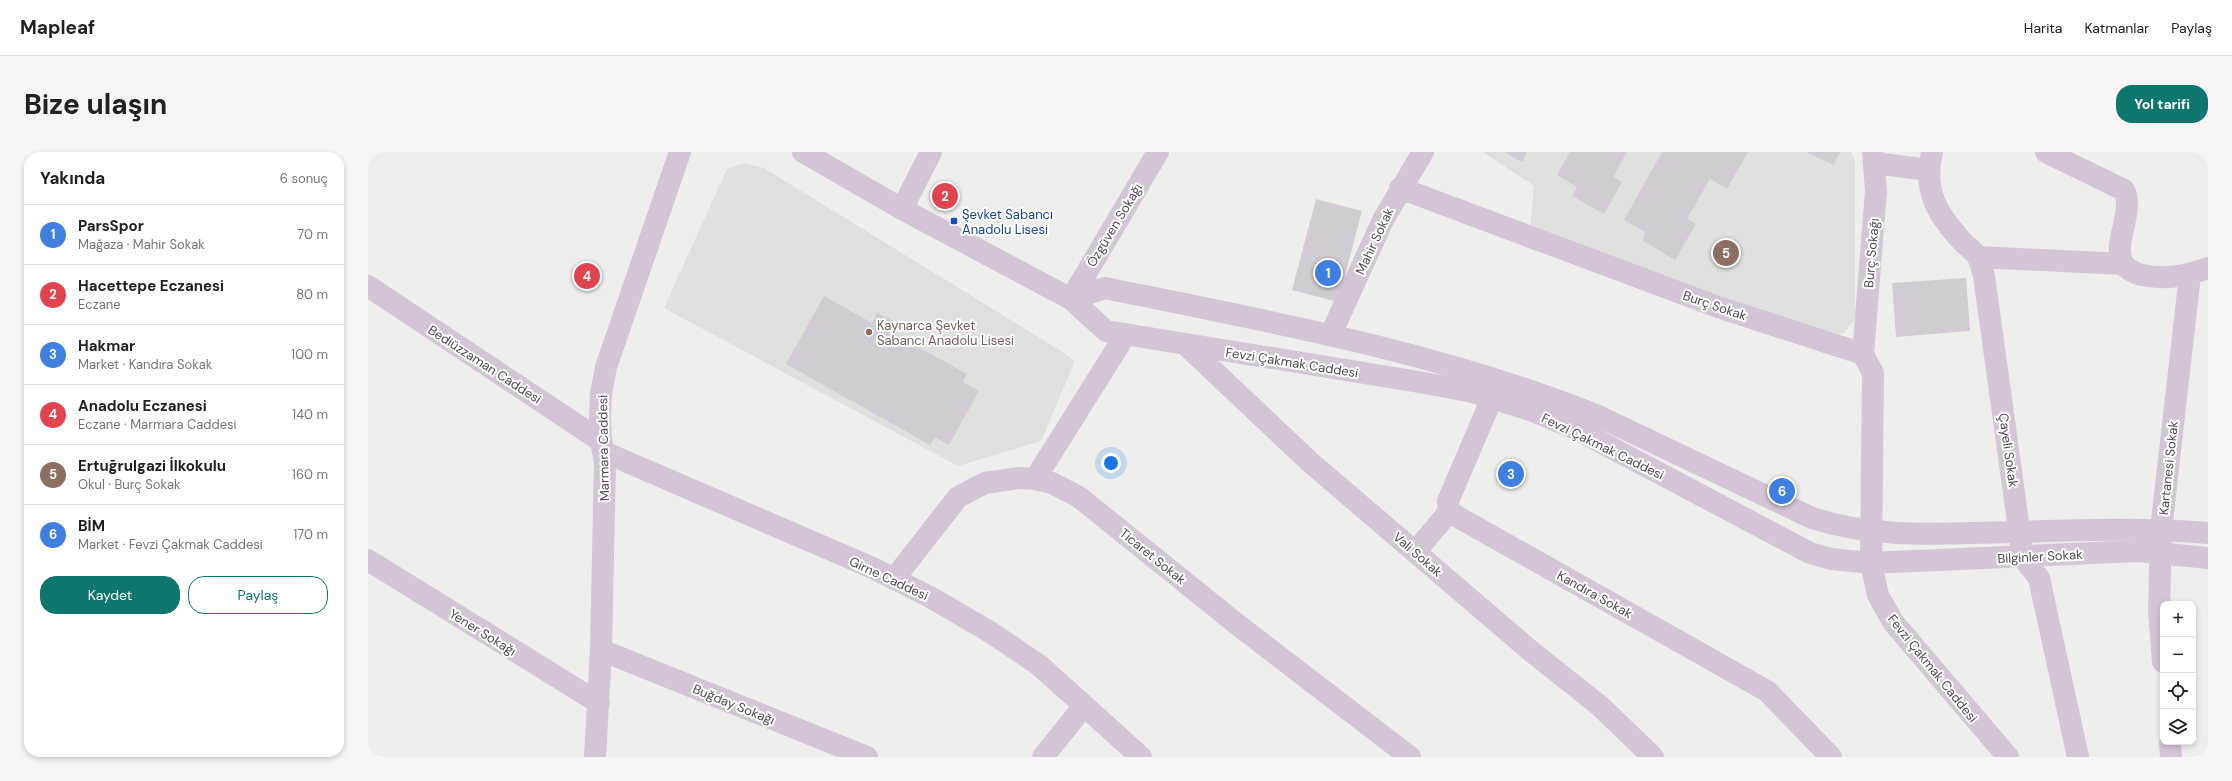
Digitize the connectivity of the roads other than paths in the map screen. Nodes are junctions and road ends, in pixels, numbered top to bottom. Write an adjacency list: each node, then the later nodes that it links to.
1 (680, 152): 21 (street, Marmara Caddesi)
2 (803, 152): 10 (street, Fevzi Çakmak Caddesi)
3 (931, 152): 10 (street)
4 (1158, 152): 15 (street, Özgüven Sokağı)
5 (1422, 152): 9 (street, Mahir Sokak)
6 (2046, 152): 12 (street)
7 (1874, 156): 8 (street); 19 (street, Burç Sokağı)
8 (1930, 161): 11 (street, Çayeli Sokak)
9 (1400, 188): 17 (street, Mahir Sokak); 19 (street, Burç Sokak)
10 (902, 209): 15 (street, Fevzi Çakmak Caddesi)
11 (1978, 257): 12 (street); 26 (street, Çayeli Sokak)
12 (2123, 264): 13 (street)
13 (2199, 271): 24 (street, Kartanesi Sokak)
14 (368, 286): 21 (street, Bediüzzaman Caddesi)
15 (1071, 299): 16 (street, Fevzi Çakmak Caddesi); 17 (street, Fevzi Çakmak Caddesi)
16 (1126, 334): 18 (street, Fevzi Çakmak Caddesi); 22 (street)
17 (1331, 334): 25 (street, Fevzi Çakmak Caddesi)
18 (1187, 346): 20 (street, Fevzi Çakmak Caddesi); 29 (street, Vali Sokak)
19 (1863, 354): 25 (street)
20 (1492, 398): 23 (street); 33 (street, Fevzi Çakmak Caddesi)
21 (602, 446): 34 (street, Girne Caddesi); 36 (street, Marmara Caddesi)
22 (1036, 479): 34 (street, Ticaret Sokak); 44 (street, Ticaret Sokak)
23 (1449, 512): 29 (street); 46 (street, Kandıra Sokak)
24 (2162, 530): 26 (street, Bilginler Sokak); 27 (street, Bilginler Sokak); 28 (street, Kartanesi Sokak)
25 (1872, 532): 26 (street, Bilginler Sokak); 33 (street)
26 (2021, 532): 30 (street, Çayeli Sokak)
27 (2208, 533)
28 (2161, 551): 30 (street, Bilginler Sokak); 31 (street, Bilginler Sokak); 35 (street, Kartanesi Sokak)
29 (1415, 552): 45 (street, Vali Sokak)
30 (2023, 558): 33 (street, Bilginler Sokak); 48 (street)
31 (2208, 558)
32 (368, 560): 37 (street, Yener Sokağı)
33 (1871, 563): 47 (street, Fevzi Çakmak Caddesi)
34 (894, 579): 38 (street, Girne Caddesi)
35 (2161, 637)
36 (601, 650): 37 (street, Marmara Caddesi); 41 (street, Buğday Sokağı)
37 (599, 703): 40 (street, Marmara Caddesi)
38 (1084, 706): 42 (street); 43 (street, Girne Caddesi)
39 (2170, 745): 49 (street)
40 (595, 757)
41 (867, 757)
42 (1043, 757)
43 (1141, 757)
44 (1410, 757)
45 (1653, 757)
46 (1831, 757)
47 (2008, 757)
48 (2078, 757)
49 (2171, 757)

